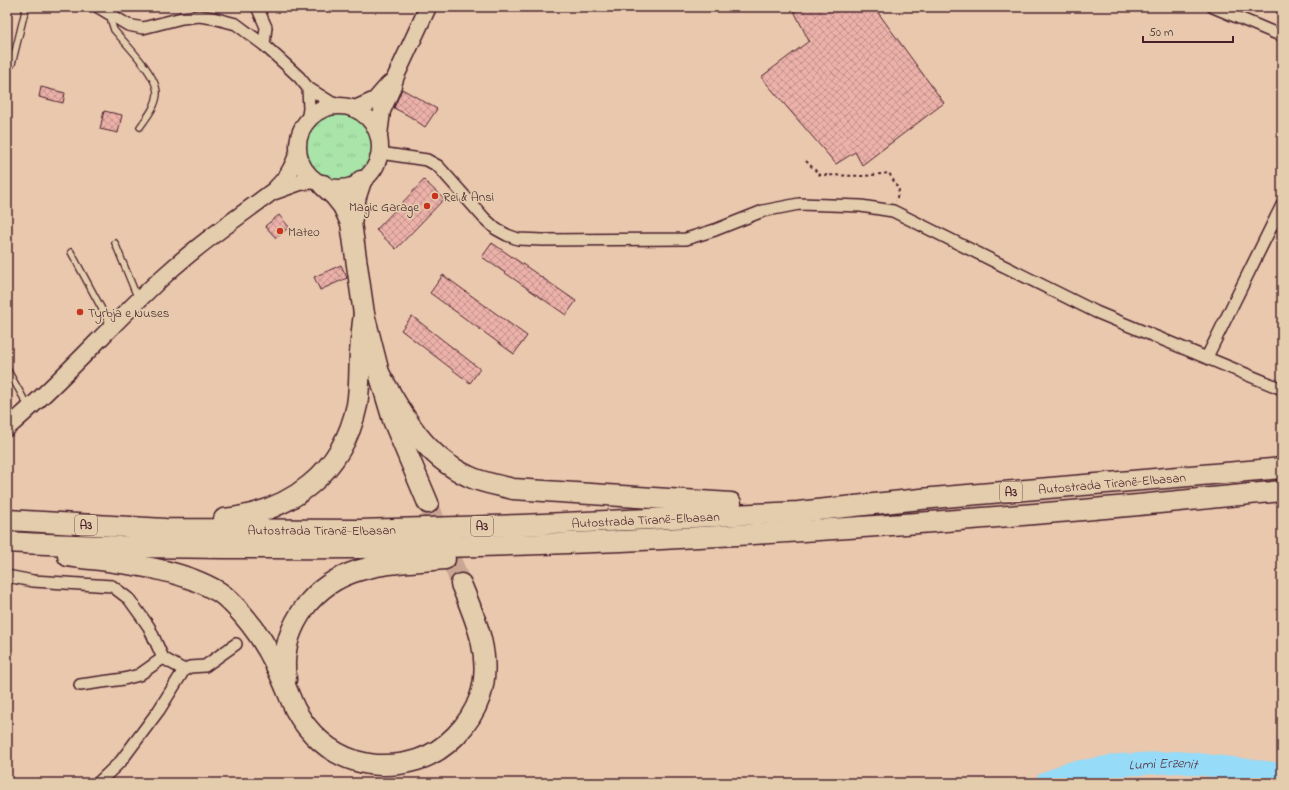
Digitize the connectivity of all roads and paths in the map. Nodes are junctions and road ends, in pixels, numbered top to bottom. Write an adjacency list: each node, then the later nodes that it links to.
1 (26, 7): 9 (lane)
2 (98, 7): 6 (street)
3 (257, 7): 8 (street)
4 (428, 7): 10 (main road)
5 (1213, 7): 7 (street)
6 (112, 15): 8 (street); 15 (lane)
7 (1282, 36)
8 (264, 45): 11 (street)
9 (7, 70)
10 (396, 76): 13 (main road); 16 (main road)
11 (308, 88): 12 (street); 14 (street)
12 (337, 106): 13 (main road); 14 (main road)
13 (355, 109): 16 (main road)
14 (307, 121): 17 (main road)
15 (140, 127)
16 (379, 135): 18 (main road)
17 (298, 152): 21 (main road); 22 (main road)
18 (380, 153): 20 (main road); 24 (street)
19 (806, 161): 24 (path)
20 (362, 181): 21 (main road); 25 (highway)
21 (319, 182): 22 (main road); 25 (highway)
22 (272, 192): 28 (main road)
23 (1282, 205): 31 (street)
24 (893, 211): 31 (street)
25 (351, 223): 29 (highway)
26 (115, 242): 28 (lane)
27 (71, 252): 30 (lane)
28 (139, 301): 30 (main road)
29 (364, 314): 33 (highway); 42 (highway)
30 (112, 328): 35 (main road)
31 (1207, 357): 34 (street)
32 (7, 369): 35 (lane)
33 (379, 373): 39 (highway); 40 (highway)
34 (1282, 389)
35 (30, 408): 36 (main road)
36 (7, 428)
37 (1282, 468): 40 (highway, Autostrada Tiranë-Elbasan / A3)
38 (1282, 491): 45 (highway, Autostrada Tiranë-Elbasan / A3)
39 (428, 503)
40 (798, 512): 42 (highway, Autostrada Tiranë-Elbasan / A3)
41 (7, 520): 42 (highway, Autostrada Tiranë-Elbasan / A3)
42 (165, 529)
43 (7, 542): 44 (highway, Autostrada Tiranë-Elbasan / A3)
44 (35, 544): 45 (highway, Autostrada Tiranë-Elbasan / A3); 52 (highway)
45 (531, 545): 52 (highway)
46 (7, 576): 49 (street)
47 (461, 584): 52 (highway)
48 (236, 644): 50 (street)
49 (163, 658): 50 (street); 51 (street)
50 (184, 670): 53 (street)
51 (80, 685)
52 (290, 697)
53 (98, 783)

